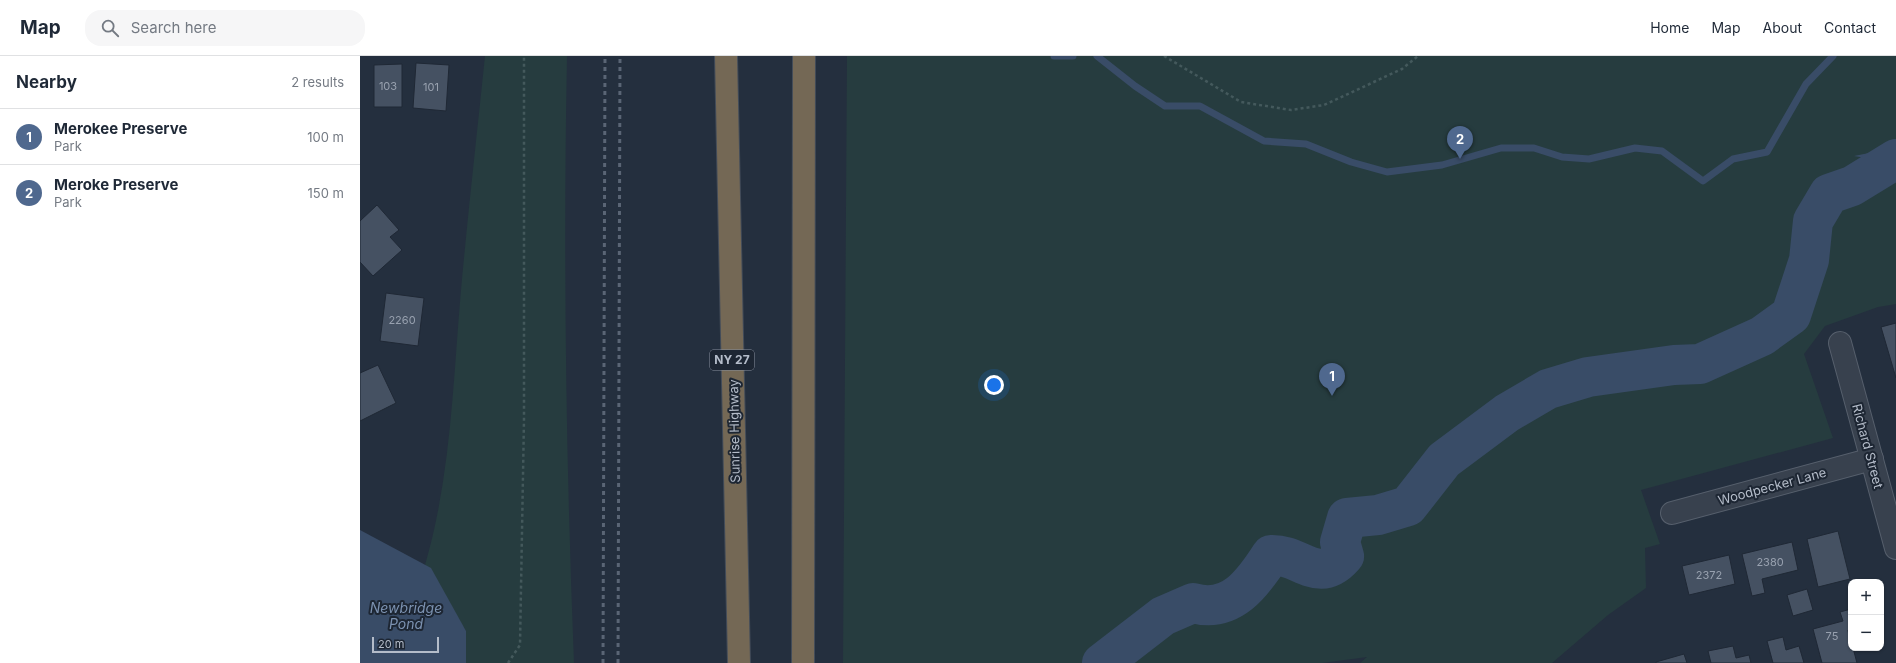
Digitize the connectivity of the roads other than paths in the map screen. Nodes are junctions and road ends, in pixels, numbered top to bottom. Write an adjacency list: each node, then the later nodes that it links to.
1 (726, 56): 7 (highway, Sunrise Highway / NY 27)
2 (804, 56): 8 (highway)
3 (1840, 343): 4 (street, Richard Street)
4 (1872, 460): 5 (street, Woodpecker Lane); 6 (street, Richard Street)
5 (1672, 513)
6 (1896, 548)
7 (739, 663)
8 (803, 663)

